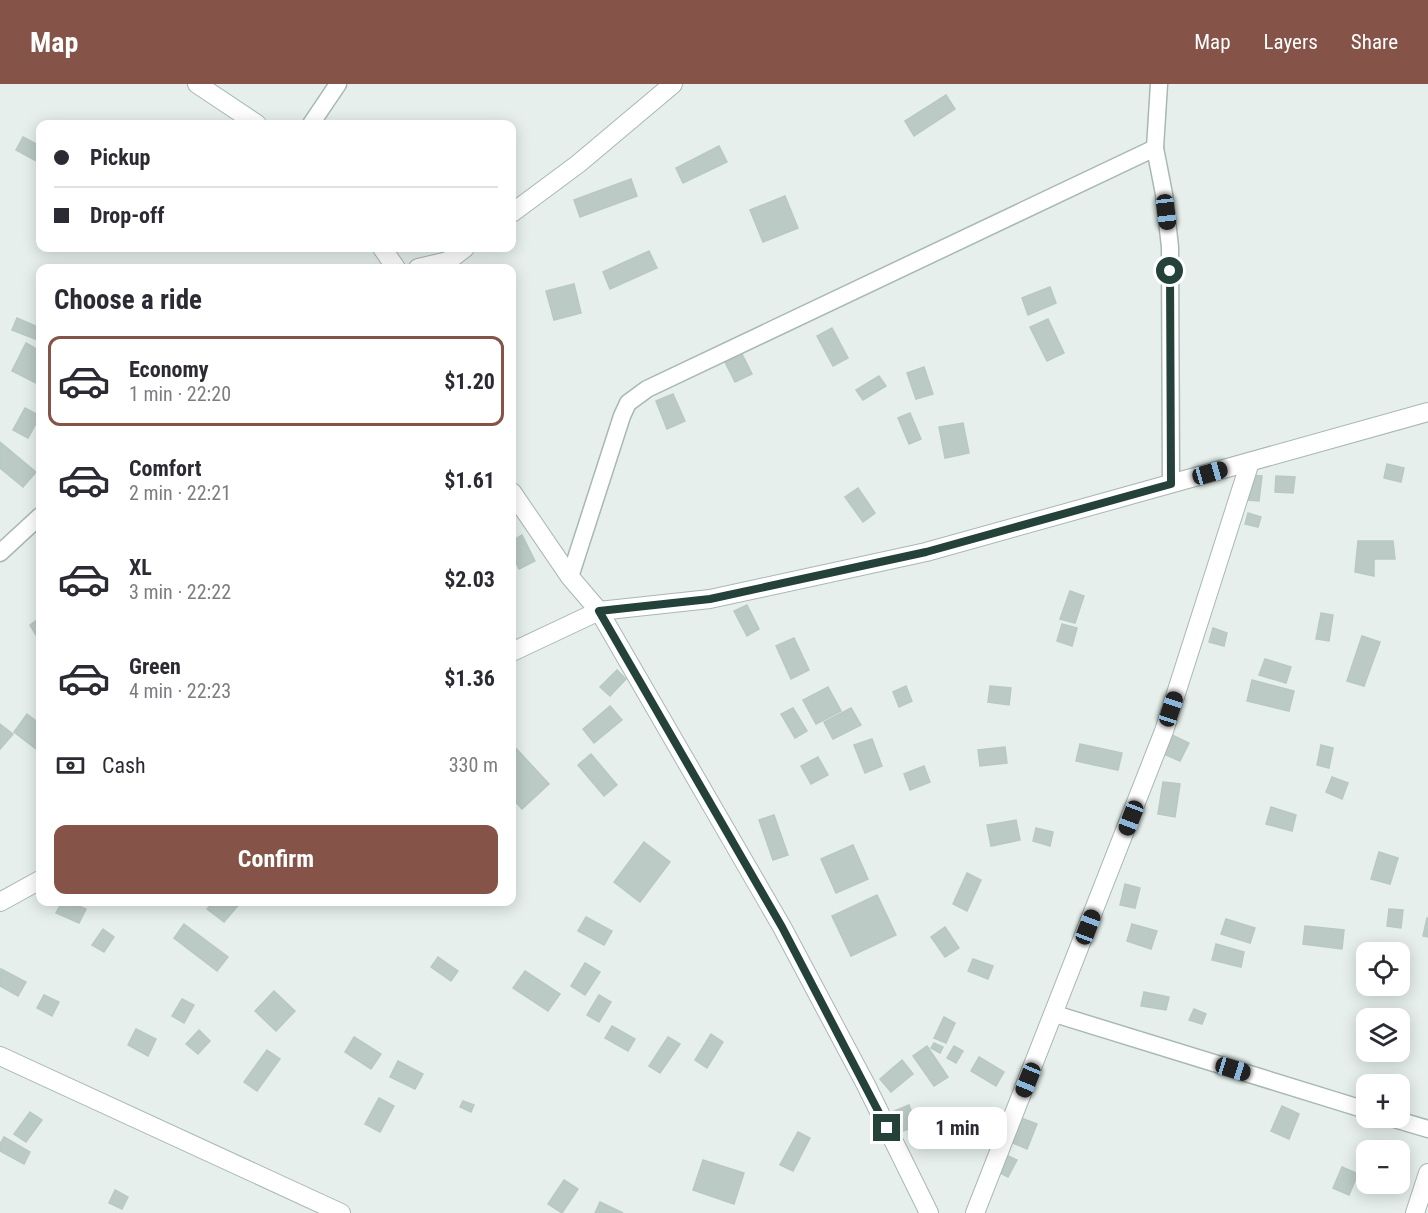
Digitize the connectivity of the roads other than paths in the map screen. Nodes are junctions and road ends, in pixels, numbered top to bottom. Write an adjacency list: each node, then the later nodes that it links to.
1 (197, 84): 5 (street)
2 (338, 84): 6 (lane)
3 (673, 84): 8 (street)
4 (1159, 84): 7 (lane)
5 (251, 120)
6 (314, 120)
7 (1155, 148): 13 (lane); 17 (lane)
8 (516, 210)
9 (460, 252): 10 (street)
10 (435, 264)
11 (1428, 412): 12 (street)
12 (1250, 462): 13 (street); 22 (street)
13 (1171, 484): 18 (street)
14 (516, 498): 17 (street)
15 (36, 520): 16 (lane)
16 (0, 553)
17 (570, 577): 18 (street)
18 (599, 611): 19 (street); 29 (street)
19 (516, 650)
20 (36, 882): 21 (street)
21 (0, 902)
22 (1055, 1014): 24 (lane); 30 (street)
23 (0, 1056): 28 (street)
24 (1356, 1107)
25 (1410, 1124): 26 (lane)
26 (1428, 1129)
27 (1428, 1175): 31 (street)
28 (331, 1210)
29 (930, 1213)
30 (975, 1213)
31 (1415, 1213)

